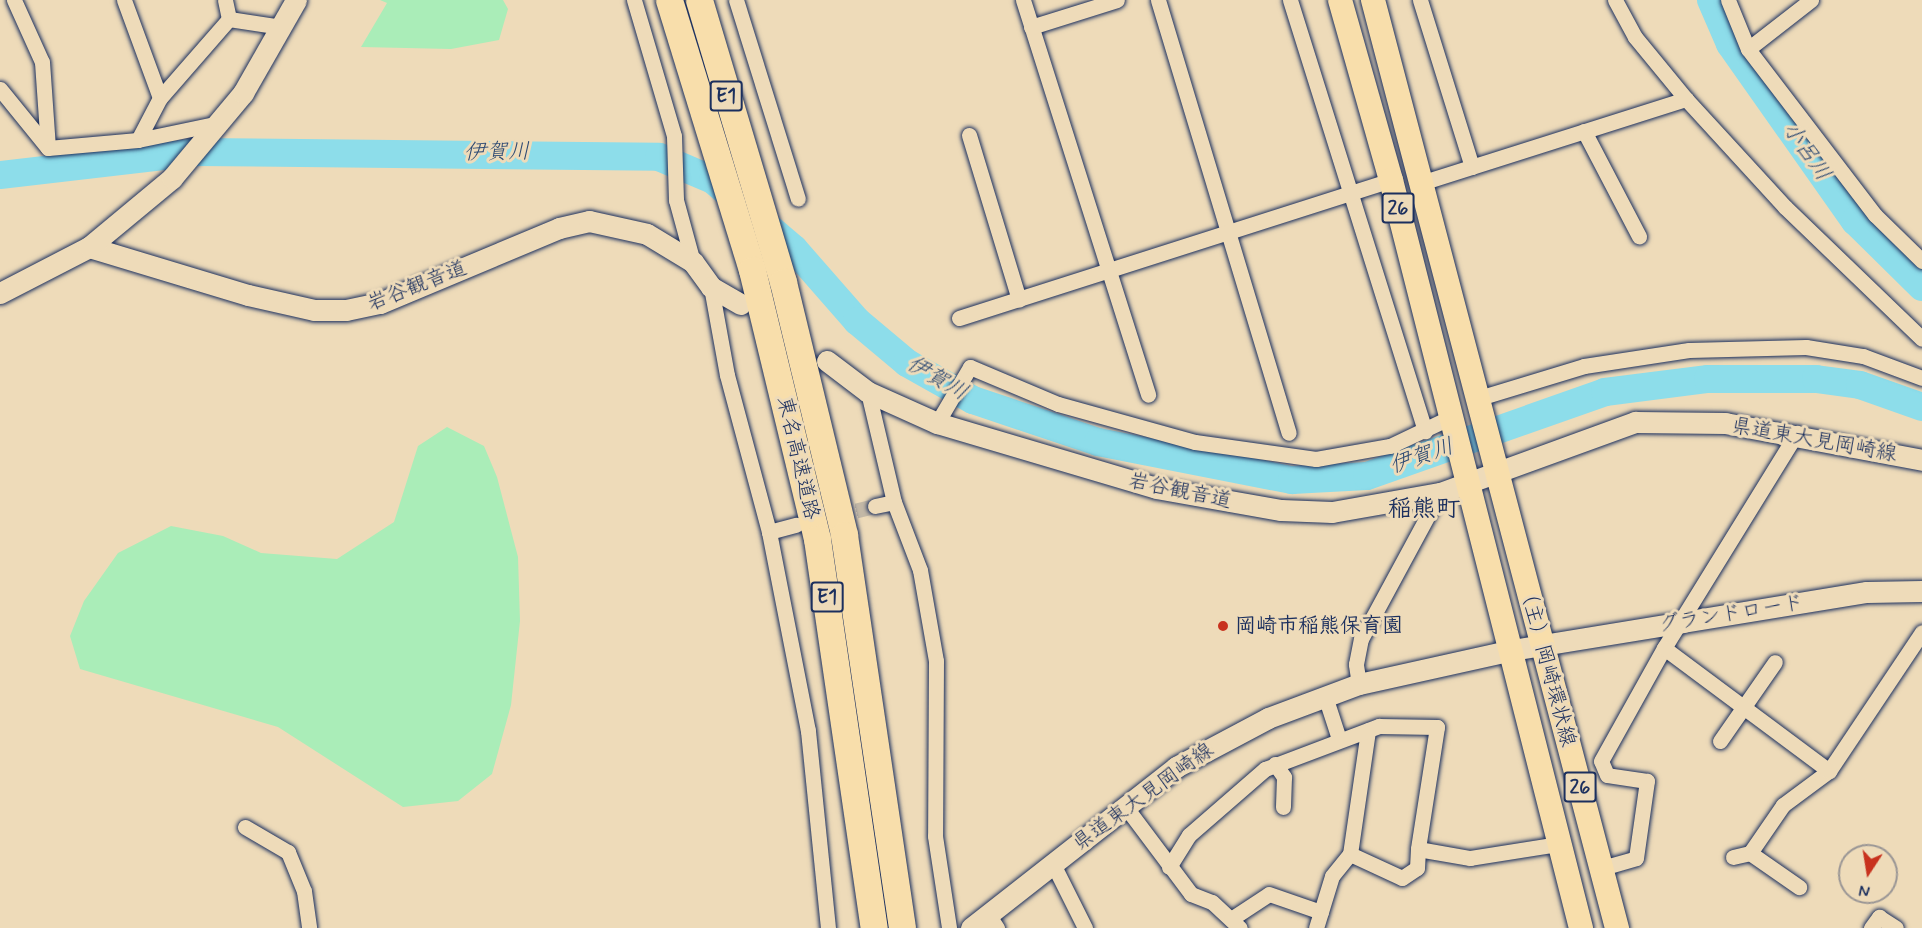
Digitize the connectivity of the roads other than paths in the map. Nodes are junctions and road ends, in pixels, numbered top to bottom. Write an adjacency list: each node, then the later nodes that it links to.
1 (14, 0): 30 (street)
2 (124, 0): 24 (street)
3 (225, 0): 19 (street)
4 (296, 0): 20 (street)
5 (634, 0): 40 (street)
6 (669, 0): 98 (highway, 東名高速道路 / E1)
7 (699, 0): 99 (highway, 東名高速道路 / E1)
8 (736, 0): 35 (street)
9 (1023, 0): 21 (street)
10 (1117, 0): 21 (street)
11 (1158, 0): 36 (street)
12 (1290, 0): 34 (street)
13 (1340, 0): 32 (main road, 26)
14 (1373, 0): 33 (main road, 26)
15 (1420, 0): 31 (street)
16 (1616, 0): 25 (street)
17 (1728, 0): 22 (street)
18 (1811, 0): 22 (street)
19 (228, 19): 20 (street); 24 (street)
20 (281, 27): 26 (street)
21 (1031, 27): 41 (street)
22 (1748, 49): 39 (street)
23 (0, 89): 30 (street)
24 (160, 98): 29 (street)
25 (1686, 99): 27 (street); 47 (street)
26 (216, 128): 29 (street); 38 (street)
27 (1584, 131): 31 (street); 37 (street)
28 (969, 135): 44 (street)
29 (138, 140): 30 (street)
30 (48, 148)
31 (1472, 167): 33 (street)
32 (1391, 180): 34 (street); 54 (main road, 26)
33 (1424, 182): 52 (main road, 26)
34 (1352, 195): 36 (street); 55 (street)
35 (798, 199)
36 (1229, 233): 41 (street); 56 (street)
37 (1639, 236)
38 (89, 247): 40 (street, 岩谷観音道); 43 (street)
39 (1922, 261)
40 (693, 262): 42 (street)
41 (1109, 271): 44 (street); 51 (street)
42 (711, 287): 45 (street); 65 (street)
43 (0, 293)
44 (1020, 300): 46 (street)
45 (741, 303)
46 (959, 318)
47 (1922, 339)
48 (827, 361): 50 (street, 岩谷観音道)
49 (1922, 378): 52 (street)
50 (868, 392): 53 (street, 岩谷観音道); 62 (street)
51 (1148, 395)
52 (1479, 398): 59 (main road, 26)
53 (942, 414): 55 (street); 61 (street, 岩谷観音道)
54 (1449, 418): 55 (street); 60 (main road, 26)
55 (1425, 431)
56 (1289, 433)
57 (1797, 433): 58 (street, 県道東大見岡崎線); 59 (street, 県道東大見岡崎線); 67 (street)
58 (1922, 460)
59 (1496, 471): 60 (street, 県道東大見岡崎線); 69 (main road, （主）岡崎環状線 / 26)
60 (1465, 482): 61 (street, 岩谷観音道); 71 (main road, （主）岡崎環状線 / 26)
61 (1440, 493): 73 (street)
62 (894, 502): 63 (street); 100 (street)
63 (875, 506)
64 (796, 525): 65 (street)
65 (769, 532): 97 (street)
66 (1922, 591): 67 (street, グランドロード)
67 (1683, 621): 69 (street, グランドロード); 70 (street)
68 (1922, 632): 80 (street)
69 (1541, 646): 71 (street, 県道東大見岡崎線); 91 (main road, （主）岡崎環状線 / 26)
70 (1664, 648): 75 (street); 91 (street)
71 (1512, 650): 73 (street, 県道東大見岡崎線); 84 (main road, （主）岡崎環状線 / 26)
72 (1775, 662): 75 (street)
73 (1359, 684): 74 (street, 県道東大見岡崎線)
74 (1325, 696): 77 (street); 81 (street, 県道東大見岡崎線)
75 (1744, 706): 78 (street); 80 (street)
76 (1368, 730): 77 (street); 85 (street); 87 (street)
77 (1339, 739): 79 (street)
78 (1720, 741)
79 (1275, 764): 82 (street); 90 (street)
80 (1829, 771): 86 (street)
81 (1125, 806): 89 (street, 県道東大見岡崎線); 90 (street)
82 (1283, 807)
83 (245, 827): 96 (street)
84 (1558, 844): 85 (street); 104 (main road, （主）岡崎環状線 / 26)
85 (1419, 849): 87 (street)
86 (1750, 853): 88 (street); 92 (street)
87 (1350, 854): 93 (street)
88 (1733, 857)
89 (1052, 862): 94 (street, 県道東大見岡崎線); 102 (street)
90 (1169, 867): 95 (street)
91 (1602, 868): 105 (main road, （主）岡崎環状線 / 26)
92 (1799, 887)
93 (1321, 912): 95 (street); 103 (street)
94 (992, 921): 101 (street, 県道東大見岡崎線)
95 (1235, 923)
96 (309, 928)
97 (828, 928)
98 (874, 928)
99 (902, 928)
100 (949, 928)
101 (971, 928)
102 (1084, 928)
103 (1316, 928)
104 (1581, 928)
105 (1617, 928)
106 (1871, 928): 107 (street)
107 (1896, 928)

